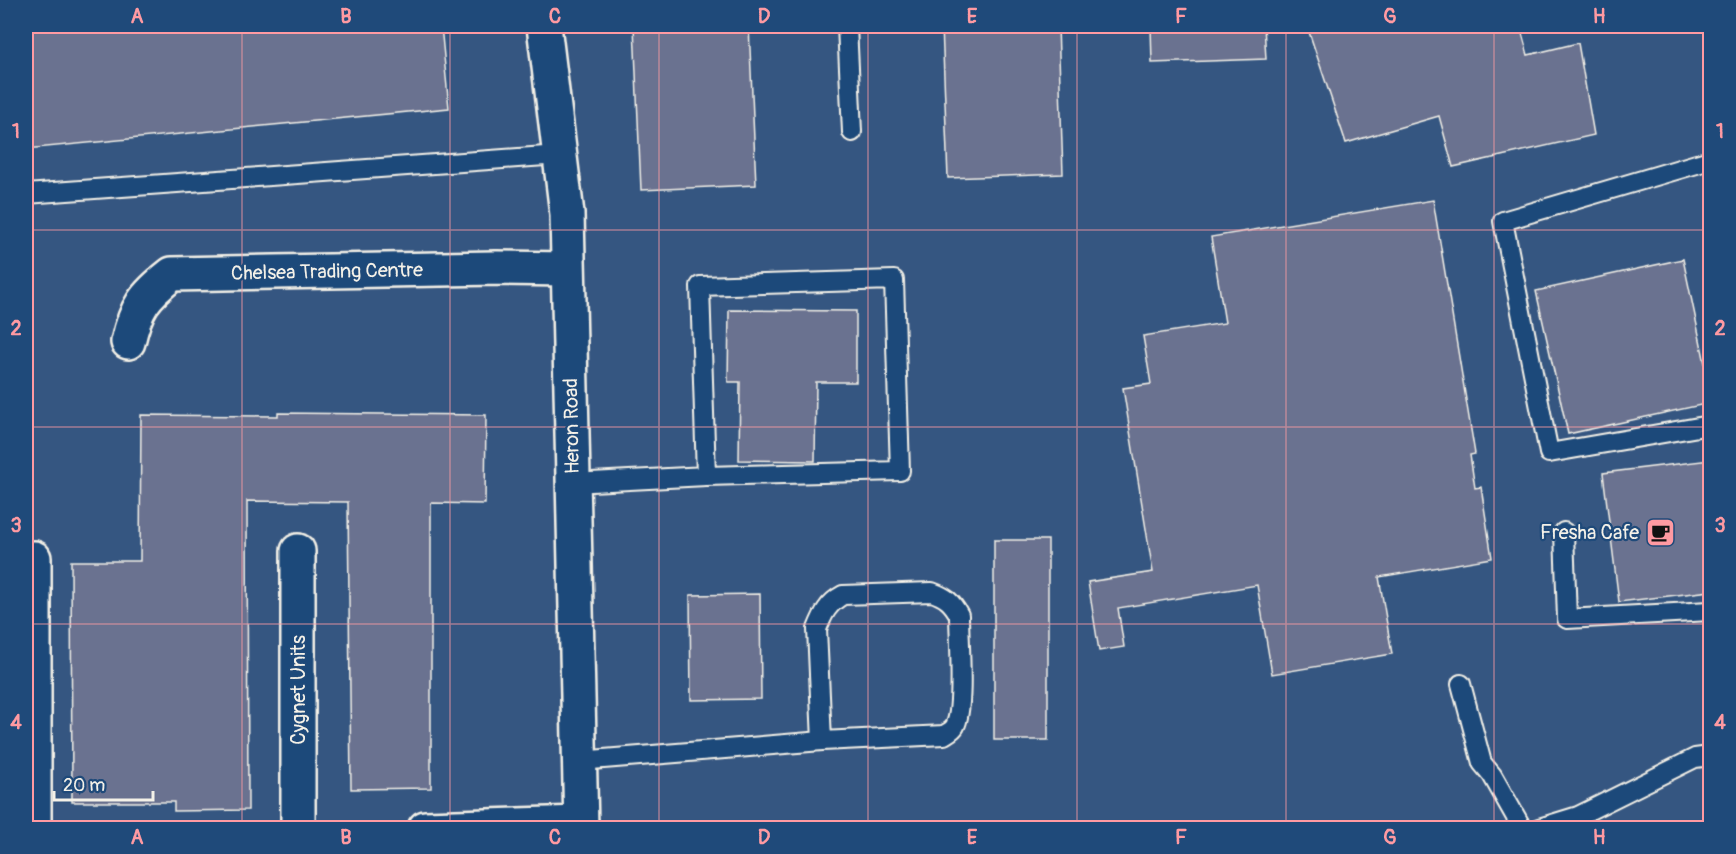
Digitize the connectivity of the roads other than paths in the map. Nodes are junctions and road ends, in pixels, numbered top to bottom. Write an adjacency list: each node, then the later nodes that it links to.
1 (544, 26): 4 (street, Heron Road)
2 (847, 26): 3 (lane)
3 (852, 132)
4 (559, 155): 6 (lane); 7 (street, Heron Road)
5 (1710, 160): 9 (lane)
6 (26, 194)
7 (567, 269): 8 (street, Chelsea Trading Centre); 11 (street, Heron Road)
8 (128, 342)
9 (1710, 425)
10 (706, 476): 10 (lane); 11 (lane)
11 (572, 483): 19 (street, Heron Road)
12 (1564, 532): 15 (lane)
13 (298, 551): 22 (street, Cygnet Units)
14 (34, 558): 21 (street)
15 (1710, 611)
16 (1461, 684): 24 (lane)
17 (822, 741): 17 (lane); 19 (lane)
18 (1710, 756): 25 (lane)
19 (579, 761): 20 (street, Heron Road)
20 (581, 826): 23 (street)
21 (34, 828)
22 (298, 828)
23 (424, 828)
24 (1522, 828)
25 (1539, 828)

